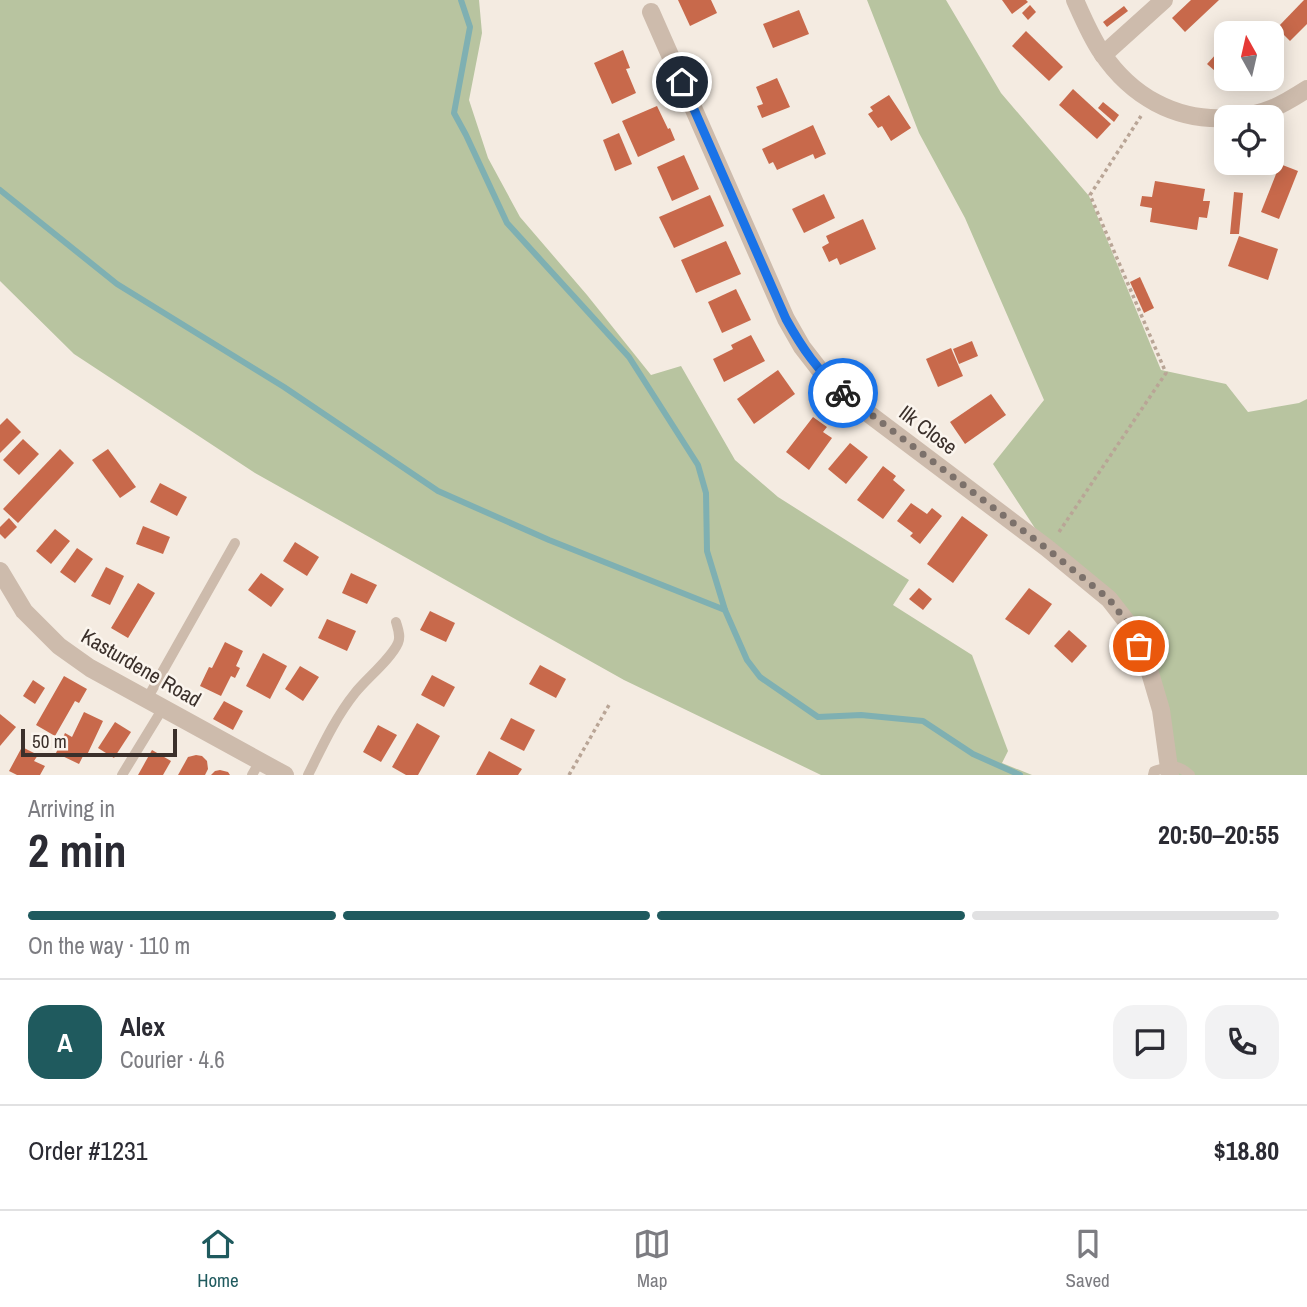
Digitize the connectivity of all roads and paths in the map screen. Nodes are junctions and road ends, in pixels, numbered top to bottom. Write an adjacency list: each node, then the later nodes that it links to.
1 (1075, 0): 4 (street)
2 (1164, 0): 4 (street)
3 (652, 6): 16 (street, Ilk Close)
4 (1103, 55): 6 (street)
5 (1307, 89): 7 (street)
6 (1151, 101): 8 (street); 9 (path)
7 (1282, 105)
8 (1214, 118)
9 (1056, 536)
10 (234, 542): 13 (lane)
11 (0, 570): 13 (street, Kasturdene Road)
12 (396, 622): 19 (lane)
13 (155, 704): 15 (street, Kasturdene Road); 17 (lane)
14 (609, 705): 20 (path)
15 (256, 768): 18 (street, Kasturdene Road)
16 (1164, 773): 21 (lane)
17 (122, 775)
18 (285, 775)
19 (308, 775)
20 (569, 775)
21 (1190, 775)

